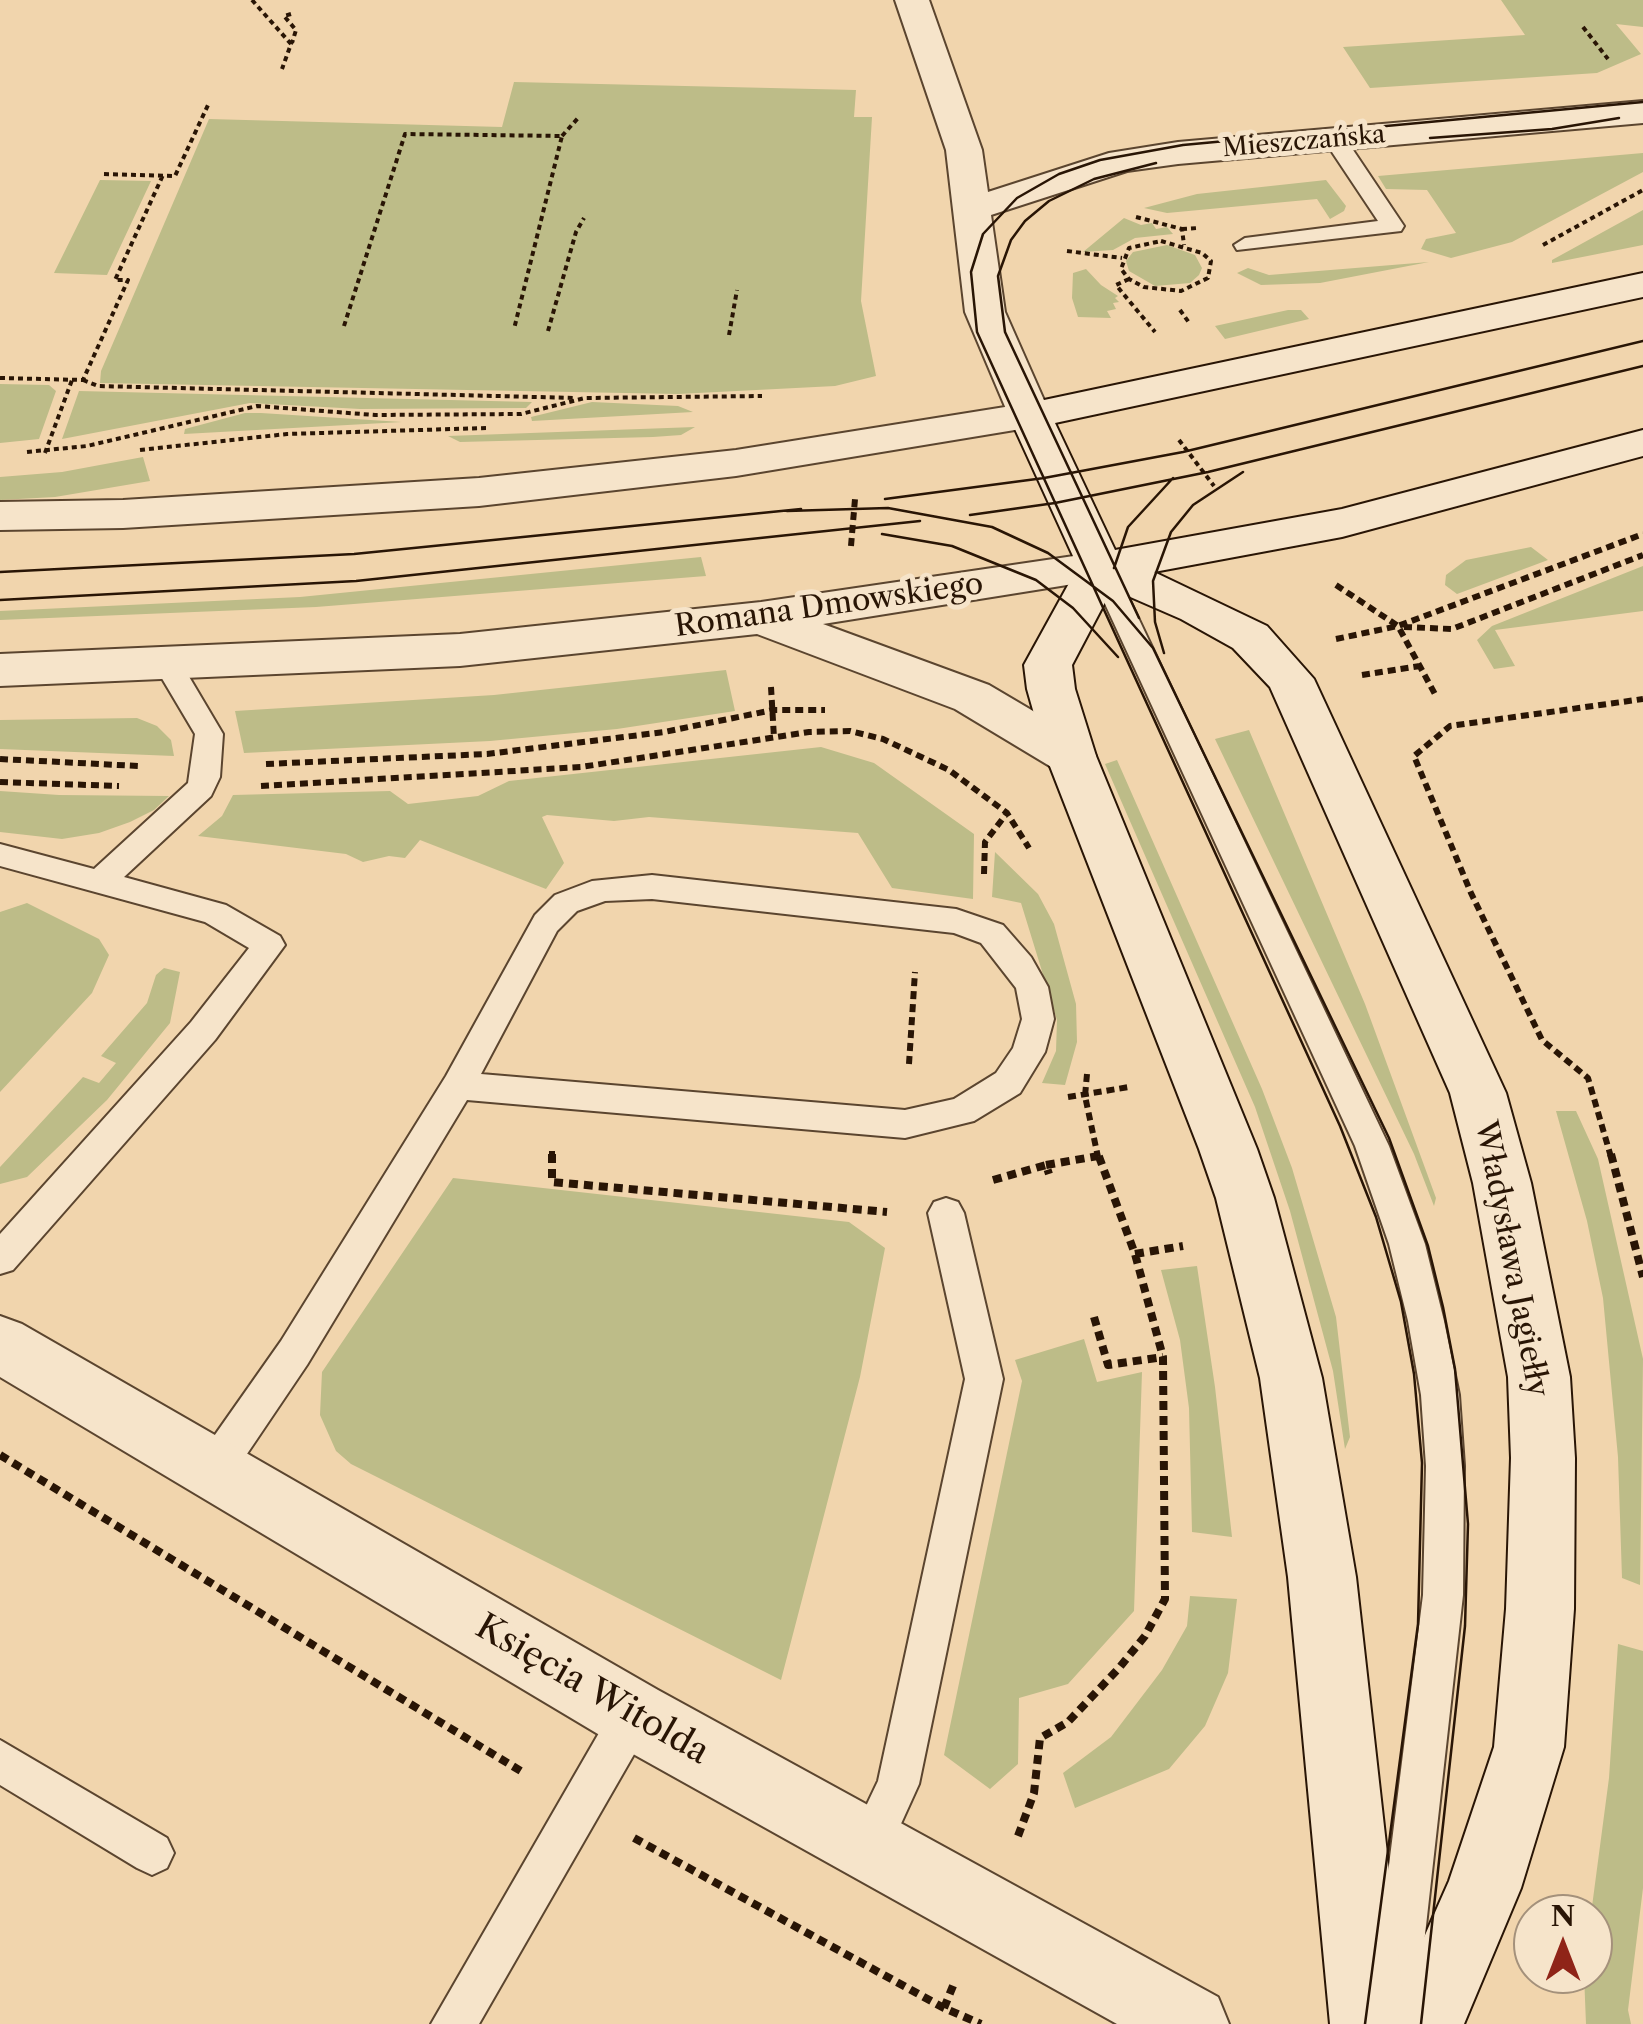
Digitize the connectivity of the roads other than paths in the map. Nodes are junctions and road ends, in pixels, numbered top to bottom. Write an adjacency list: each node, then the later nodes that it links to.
1 (912, 0): 4 (street)
2 (1643, 112): 3 (street, Mieszczańska)
3 (1335, 140): 4 (street, Mieszczańska); 5 (lane)
4 (973, 209): 7 (street)
5 (1245, 246)
6 (1643, 284): 7 (street)
7 (1030, 416): 9 (street); 10 (street)
8 (1643, 443): 10 (street, Romana Dmowskiego)
9 (0, 516)
10 (1101, 567): 11 (street, Romana Dmowskiego); 14 (street); 29 (lane); 30 (street, Władysława Jagiełły)
11 (761, 618): 12 (street, Romana Dmowskiego); 14 (street)
12 (168, 665): 13 (street, Romana Dmowskiego); 16 (lane)
13 (0, 670)
14 (1071, 756): 28 (street)
15 (0, 855): 16 (lane)
16 (101, 880): 19 (lane)
17 (458, 1086): 17 (lane); 21 (lane)
18 (946, 1213): 24 (lane)
19 (0, 1259)
20 (0, 1344): 21 (street, Księcia Witolda)
21 (212, 1472): 22 (street, Księcia Witolda)
22 (632, 1715): 24 (street, Księcia Witolda); 26 (lane)
23 (0, 1761): 25 (lane)
24 (870, 1844): 27 (street, Księcia Witolda)
25 (152, 1853)
26 (454, 2024)
27 (1192, 2024)
28 (1368, 2024)
29 (1392, 2024)
30 (1425, 2024)

